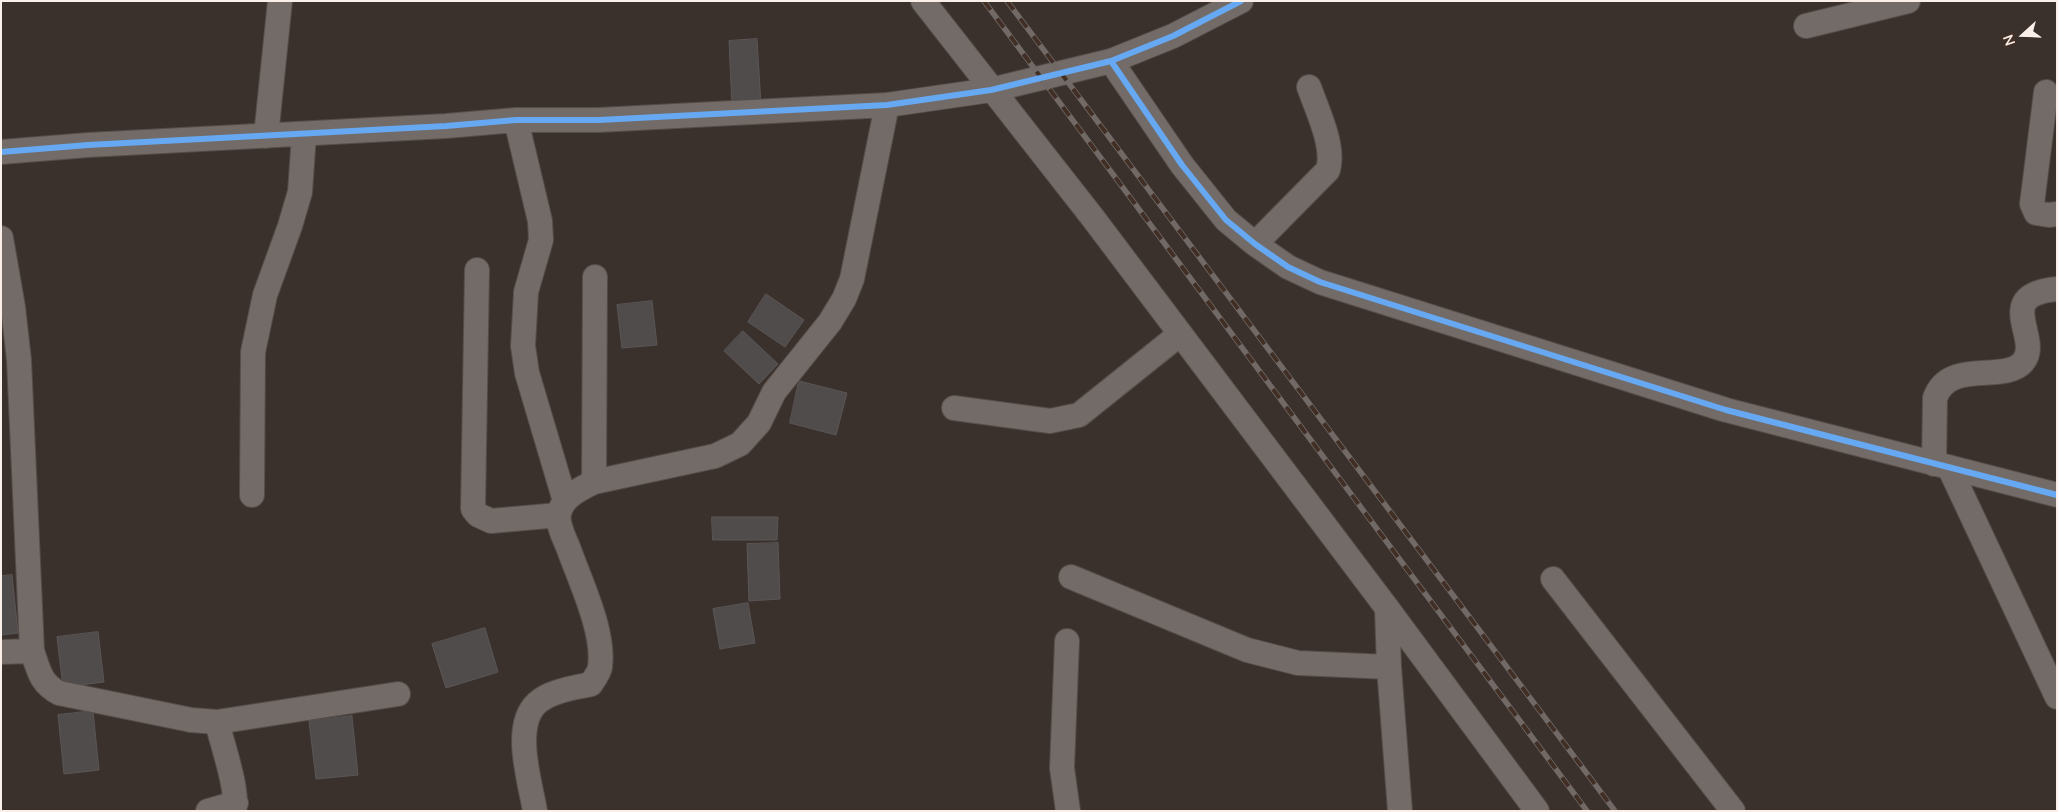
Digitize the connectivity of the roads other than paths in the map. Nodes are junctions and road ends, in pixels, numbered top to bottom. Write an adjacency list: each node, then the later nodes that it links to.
1 (280, 1): 13 (street)
2 (923, 1): 8 (street)
3 (1241, 1): 6 (street)
4 (1908, 1): 5 (street)
5 (1806, 26)
6 (1112, 61): 8 (street); 17 (street)
7 (1309, 87): 17 (street)
8 (991, 90): 10 (street); 21 (street)
9 (2046, 92): 15 (street)
10 (887, 105): 11 (street); 24 (street)
11 (516, 120): 12 (street); 27 (street)
12 (304, 135): 13 (street); 26 (street)
13 (266, 136): 14 (street)
14 (1, 152)
15 (2057, 214)
16 (1, 238): 32 (street)
17 (1255, 244): 23 (street)
18 (477, 270): 27 (street)
19 (595, 277): 24 (street)
20 (2057, 289): 23 (street)
21 (1180, 334): 22 (street); 30 (street)
22 (954, 408)
23 (1941, 466): 25 (street); 36 (street)
24 (594, 482): 27 (street)
25 (2057, 494)
26 (252, 495)
27 (562, 508): 40 (street)
28 (1071, 577): 34 (street)
29 (1553, 579): 44 (street)
30 (1388, 608): 34 (street); 43 (street)
31 (1067, 641): 41 (street)
32 (32, 651): 33 (street); 37 (street)
33 (1, 652)
34 (1389, 666): 42 (street)
35 (398, 694): 37 (street)
36 (2057, 698)
37 (216, 722): 38 (street)
38 (235, 807): 39 (street)
39 (208, 811)
40 (535, 811)
41 (1068, 811)
42 (1400, 811)
43 (1537, 811)
44 (1733, 811)

